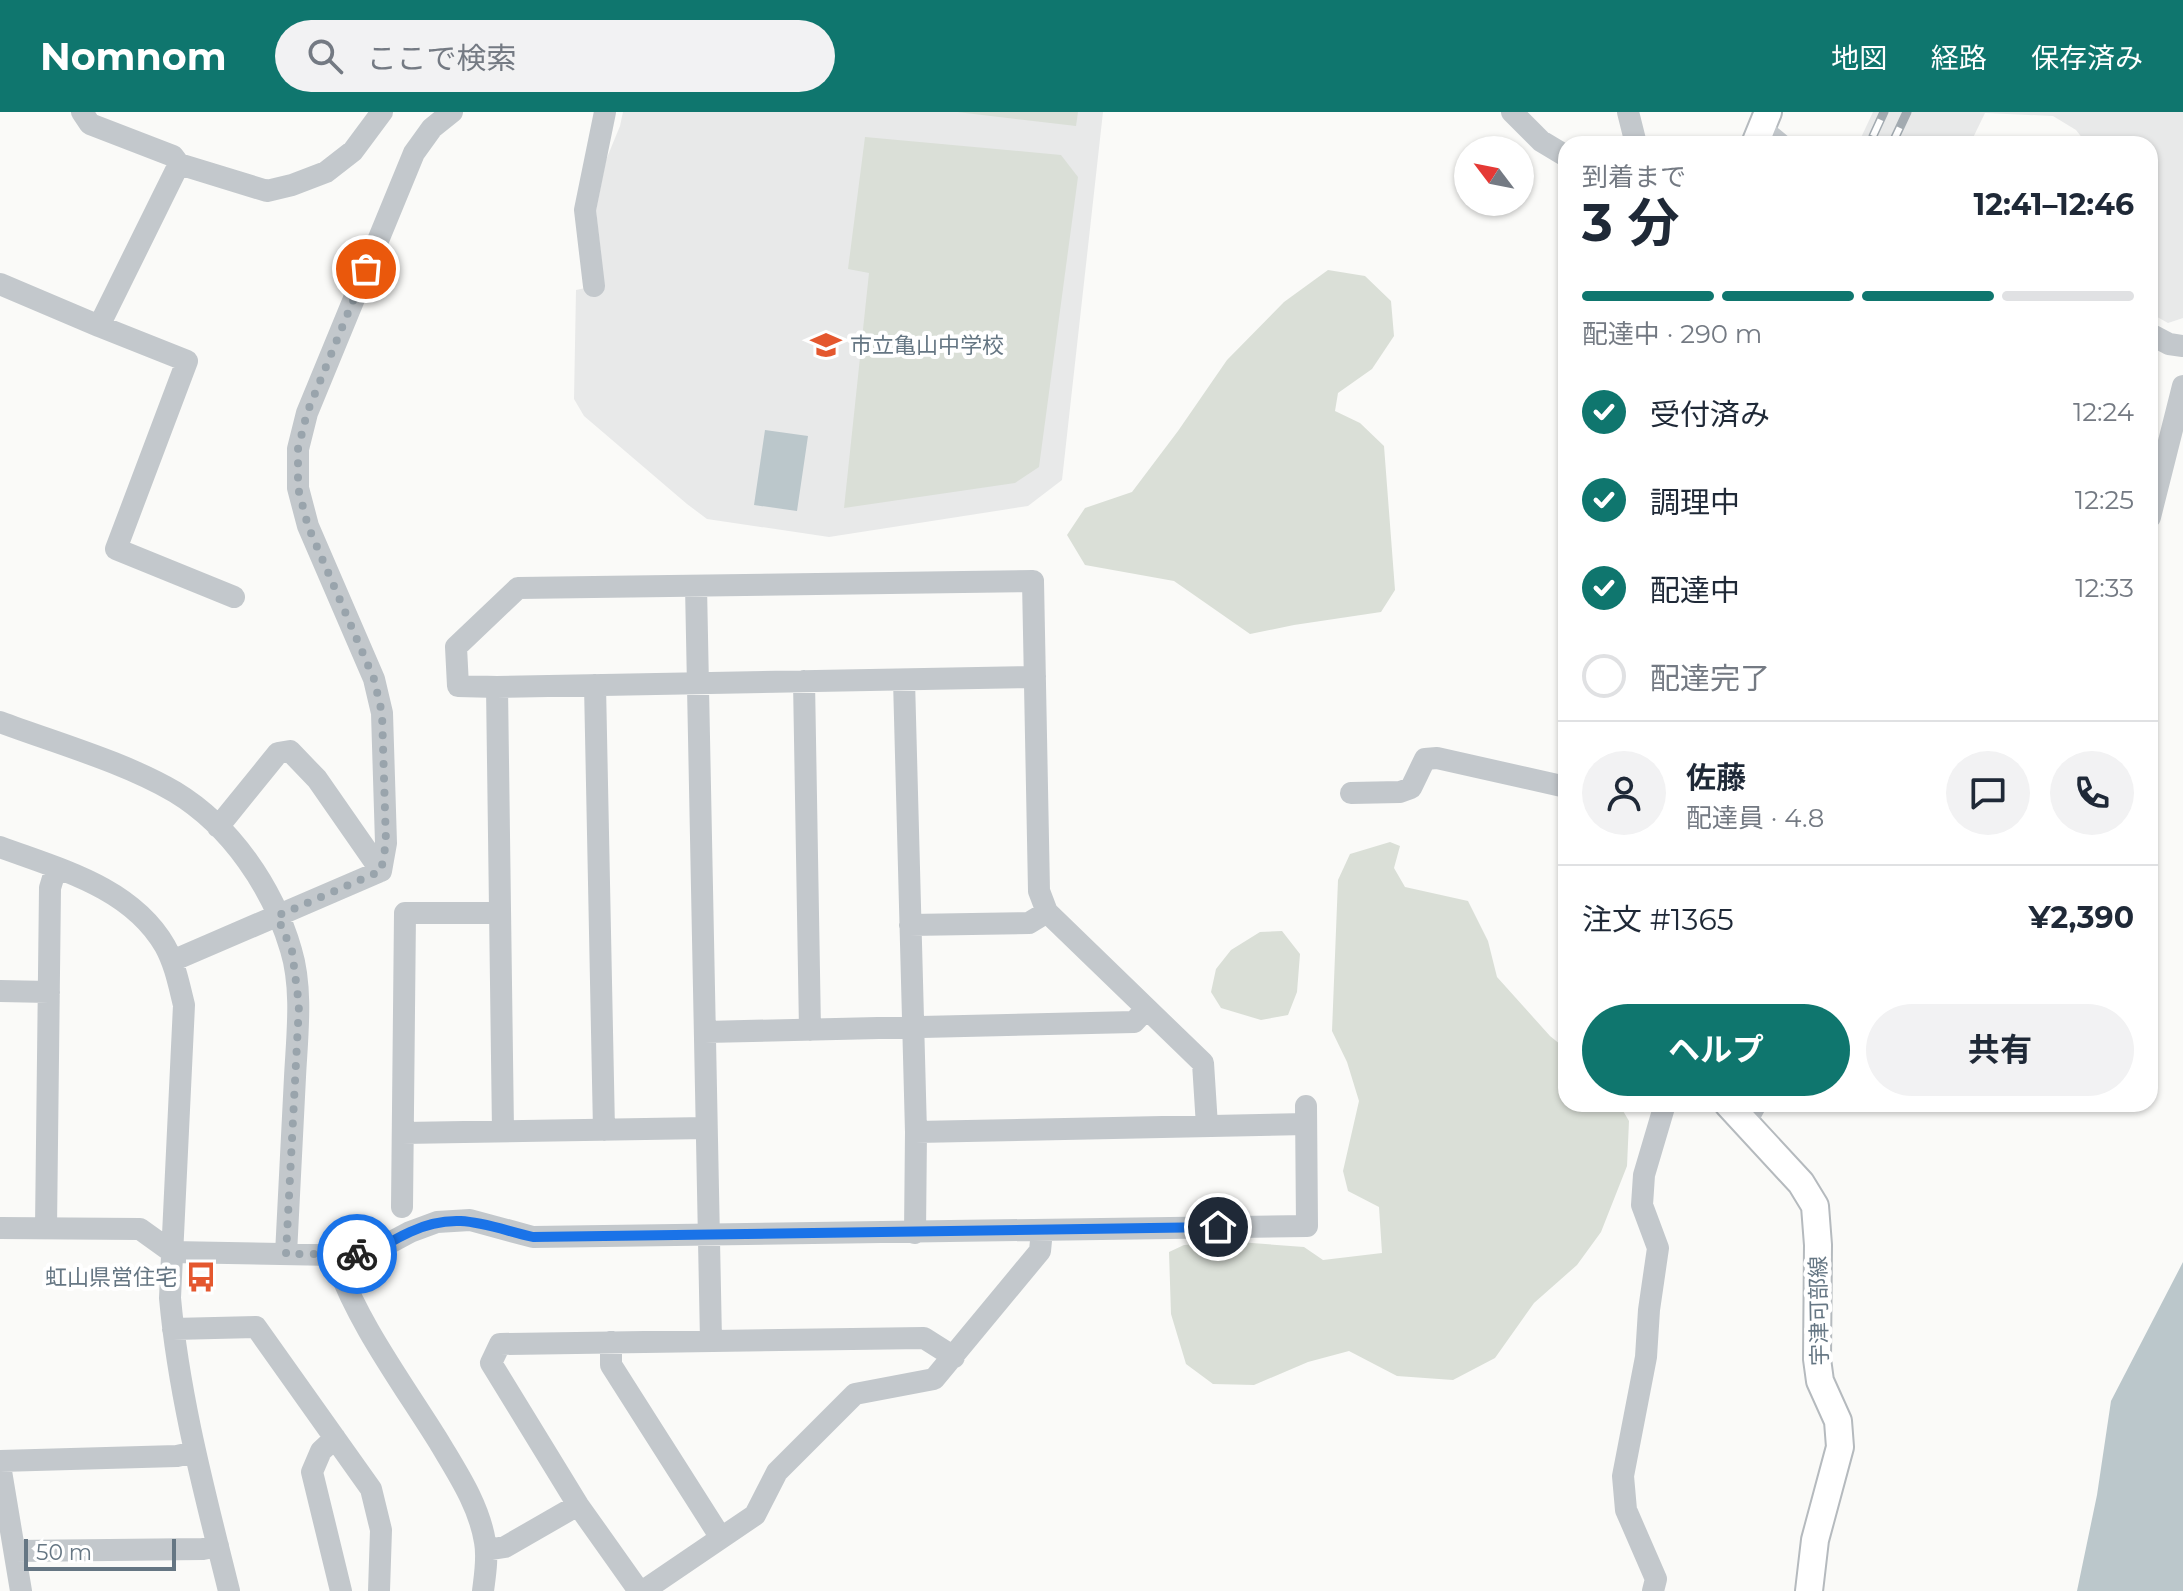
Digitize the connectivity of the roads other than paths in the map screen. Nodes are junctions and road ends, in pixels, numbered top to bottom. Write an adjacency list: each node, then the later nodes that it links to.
1 (82, 112): 9 (street)
2 (382, 112): 9 (street)
3 (452, 112): 31 (street)
4 (605, 112): 11 (street)
5 (1512, 112): 8 (street)
6 (1628, 112): 7 (street)
7 (1634, 136)
8 (1558, 151)
9 (179, 164): 12 (street)
10 (0, 284): 12 (street)
11 (594, 286)
12 (99, 326): 18 (street)
13 (2158, 338): 14 (street)
14 (2183, 346)
15 (2183, 386): 16 (street)
16 (2158, 485)
17 (696, 586): 19 (street); 22 (street); 24 (street)
18 (234, 597)
19 (1035, 677): 20 (street); 32 (street)
20 (904, 680): 21 (street); 35 (street)
21 (804, 681): 22 (street); 41 (street)
22 (698, 682): 23 (street); 42 (street)
23 (595, 685): 24 (street); 47 (street)
24 (497, 687): 33 (street)
25 (0, 722): 28 (street)
26 (1558, 785): 27 (street)
27 (1351, 793)
28 (218, 827): 31 (street); 34 (street)
29 (0, 847): 30 (street)
30 (56, 868): 36 (street); 38 (street)
31 (381, 871): 34 (street)
32 (1047, 912): 35 (street); 39 (street)
33 (499, 913): 48 (street); 50 (street)
34 (277, 916): 36 (street); 58 (street)
35 (910, 925): 40 (street)
36 (172, 961): 57 (street)
37 (0, 991): 38 (street)
38 (49, 992): 53 (street)
39 (1146, 1009): 40 (street); 45 (street)
40 (913, 1028): 41 (street); 49 (street)
41 (810, 1030): 42 (street)
42 (705, 1032): 46 (street)
43 (1663, 1112): 78 (street)
44 (1746, 1112): 79 (main road, 宇津可部線)
45 (1207, 1126): 49 (street); 54 (street)
46 (706, 1128): 47 (street); 56 (street)
47 (604, 1130): 48 (street)
48 (503, 1131): 50 (street)
49 (916, 1132): 55 (street)
50 (403, 1133): 51 (street)
51 (402, 1207)
52 (0, 1228): 53 (street)
53 (46, 1228): 57 (street)
54 (1042, 1230): 55 (street); 63 (street)
55 (915, 1233): 56 (street)
56 (709, 1236): 59 (street); 61 (street)
57 (172, 1252): 58 (street); 60 (street)
58 (286, 1254): 59 (street)
59 (334, 1255): 70 (street)
60 (173, 1329): 64 (street); 65 (street)
61 (711, 1341): 62 (street); 63 (street)
62 (611, 1342): 67 (street); 68 (street)
63 (954, 1357): 68 (street)
64 (335, 1438): 74 (street); 75 (street)
65 (195, 1452): 66 (street); 69 (street)
66 (0, 1463): 71 (street)
67 (578, 1505): 70 (street); 77 (street)
68 (721, 1538): 77 (street)
69 (218, 1546): 71 (street); 73 (street)
70 (486, 1550): 76 (street)
71 (15, 1551): 72 (street)
72 (21, 1591)
73 (229, 1591)
74 (341, 1591)
75 (379, 1591)
76 (483, 1591)
77 (641, 1591)
78 (1653, 1591)
79 (1809, 1591)

